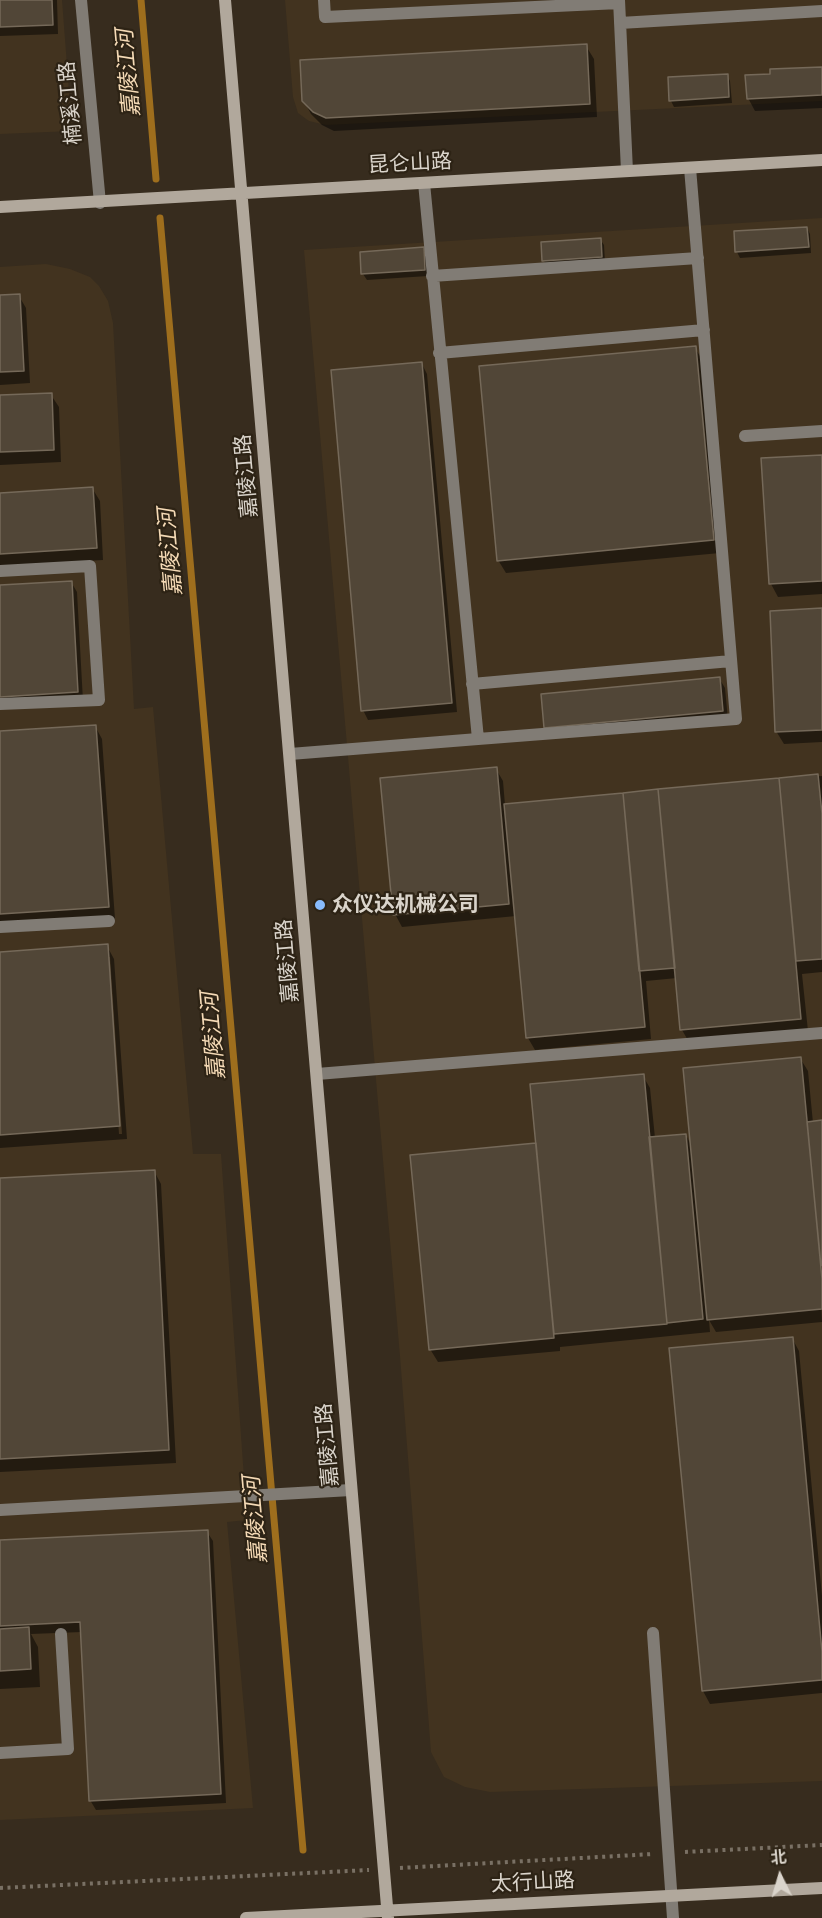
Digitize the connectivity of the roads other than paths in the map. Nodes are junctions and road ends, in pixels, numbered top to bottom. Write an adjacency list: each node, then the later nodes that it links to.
1 (81, 0): 12 (street, 楠溪江路)
2 (225, 0): 11 (street, 嘉陵江路)
3 (324, 0): 4 (street)
4 (619, 2): 6 (street)
5 (822, 11): 6 (street)
6 (620, 23): 9 (street)
7 (822, 160): 8 (street, 昆仑山路)
8 (690, 168): 9 (street, 昆仑山路); 14 (street)
9 (627, 171): 10 (street, 昆仑山路)
10 (424, 183): 11 (street, 昆仑山路); 15 (street)
11 (243, 193): 12 (street, 昆仑山路); 25 (street, 嘉陵江路)
12 (100, 203): 13 (street, 昆仑山路)
13 (0, 207)
14 (698, 258): 15 (street); 16 (street)
15 (432, 276): 17 (street)
16 (704, 330): 17 (street); 21 (street)
17 (439, 353): 22 (street)
18 (822, 431): 19 (street)
19 (745, 436)
20 (0, 571): 23 (street)
21 (731, 661): 22 (street); 24 (street)
22 (472, 684): 24 (street)
23 (0, 704)
24 (478, 739): 25 (street)
25 (290, 754): 29 (street, 嘉陵江路)
26 (109, 921): 27 (street)
27 (0, 927)
28 (822, 1033): 29 (street)
29 (316, 1074): 30 (street, 嘉陵江路)
30 (351, 1490): 31 (street); 37 (street, 嘉陵江路)
31 (0, 1510)
32 (653, 1633): 36 (street)
33 (61, 1635): 34 (street)
34 (0, 1753)
35 (822, 1888): 36 (street, 太行山路)
36 (671, 1895): 37 (street, 太行山路); 39 (street)
37 (387, 1914): 38 (street, 太行山路)
38 (246, 1918)
39 (673, 1918)

